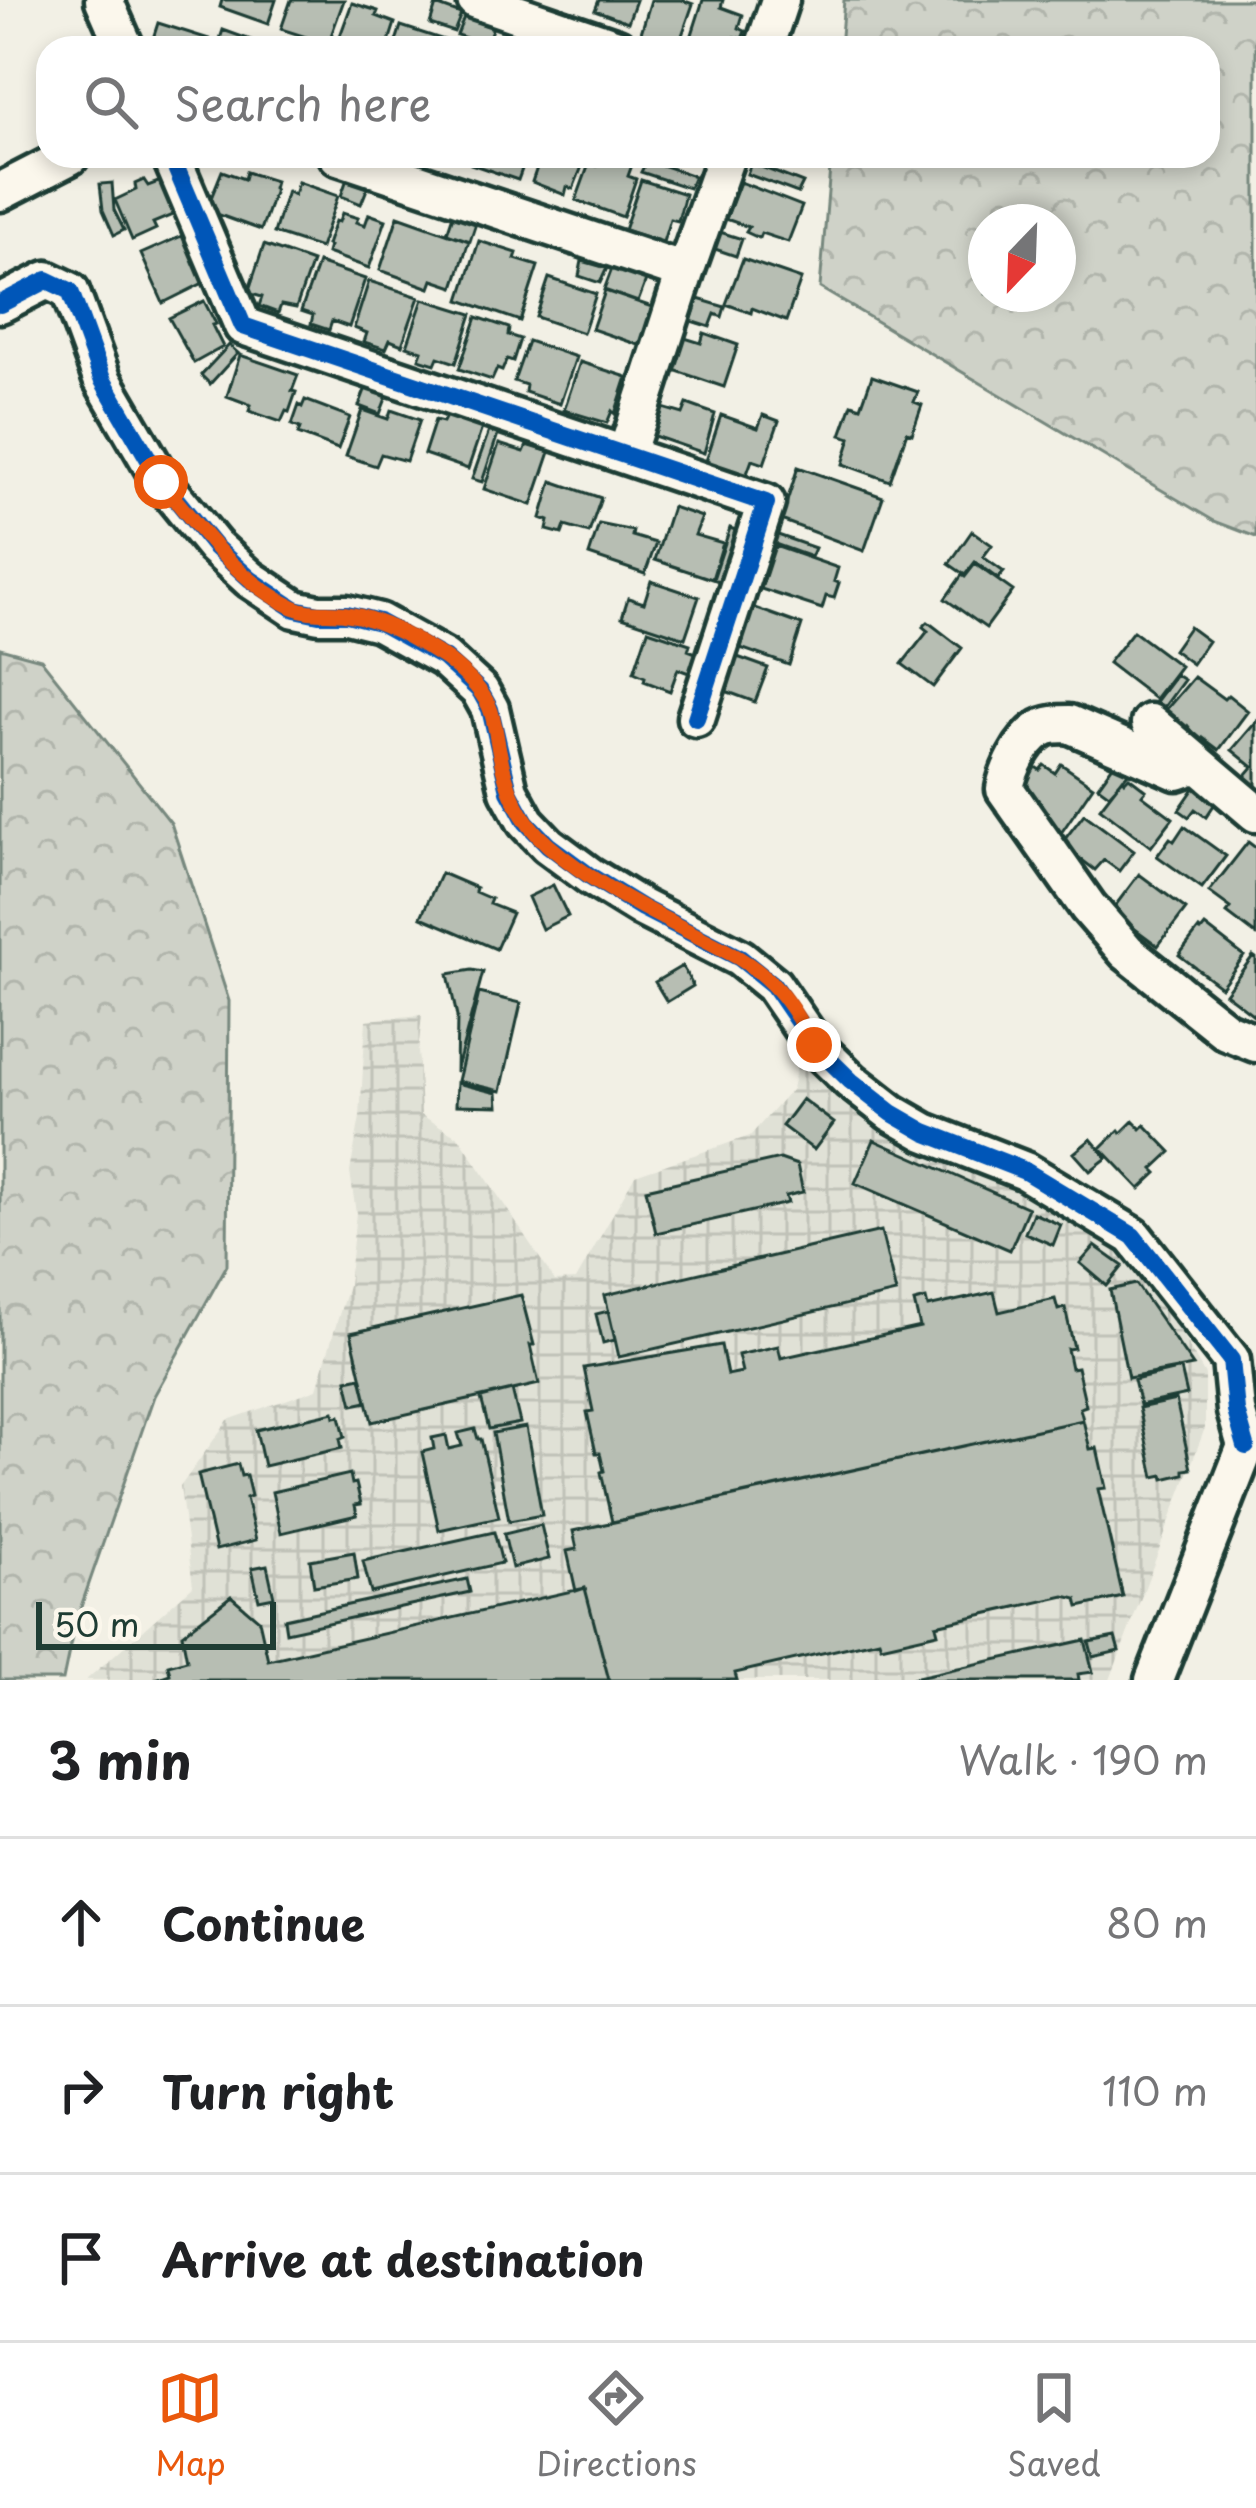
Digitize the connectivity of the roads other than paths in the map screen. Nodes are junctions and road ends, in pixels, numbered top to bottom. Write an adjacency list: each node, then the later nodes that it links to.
1 (104, 0): 4 (street)
2 (476, 0): 5 (street)
3 (780, 0): 6 (street)
4 (120, 36)
5 (582, 36)
6 (768, 36)
7 (47, 168): 11 (street)
8 (176, 168): 14 (street)
9 (374, 168): 12 (street)
10 (722, 168): 12 (street)
11 (0, 192)
12 (685, 272): 14 (street)
13 (0, 304): 20 (street)
14 (626, 455): 15 (street)
15 (696, 718)
16 (1150, 723): 17 (street)
17 (1197, 764): 18 (street); 19 (street)
18 (1256, 813)
19 (1256, 1043)
20 (1251, 1446): 21 (street)
21 (1154, 1680)

